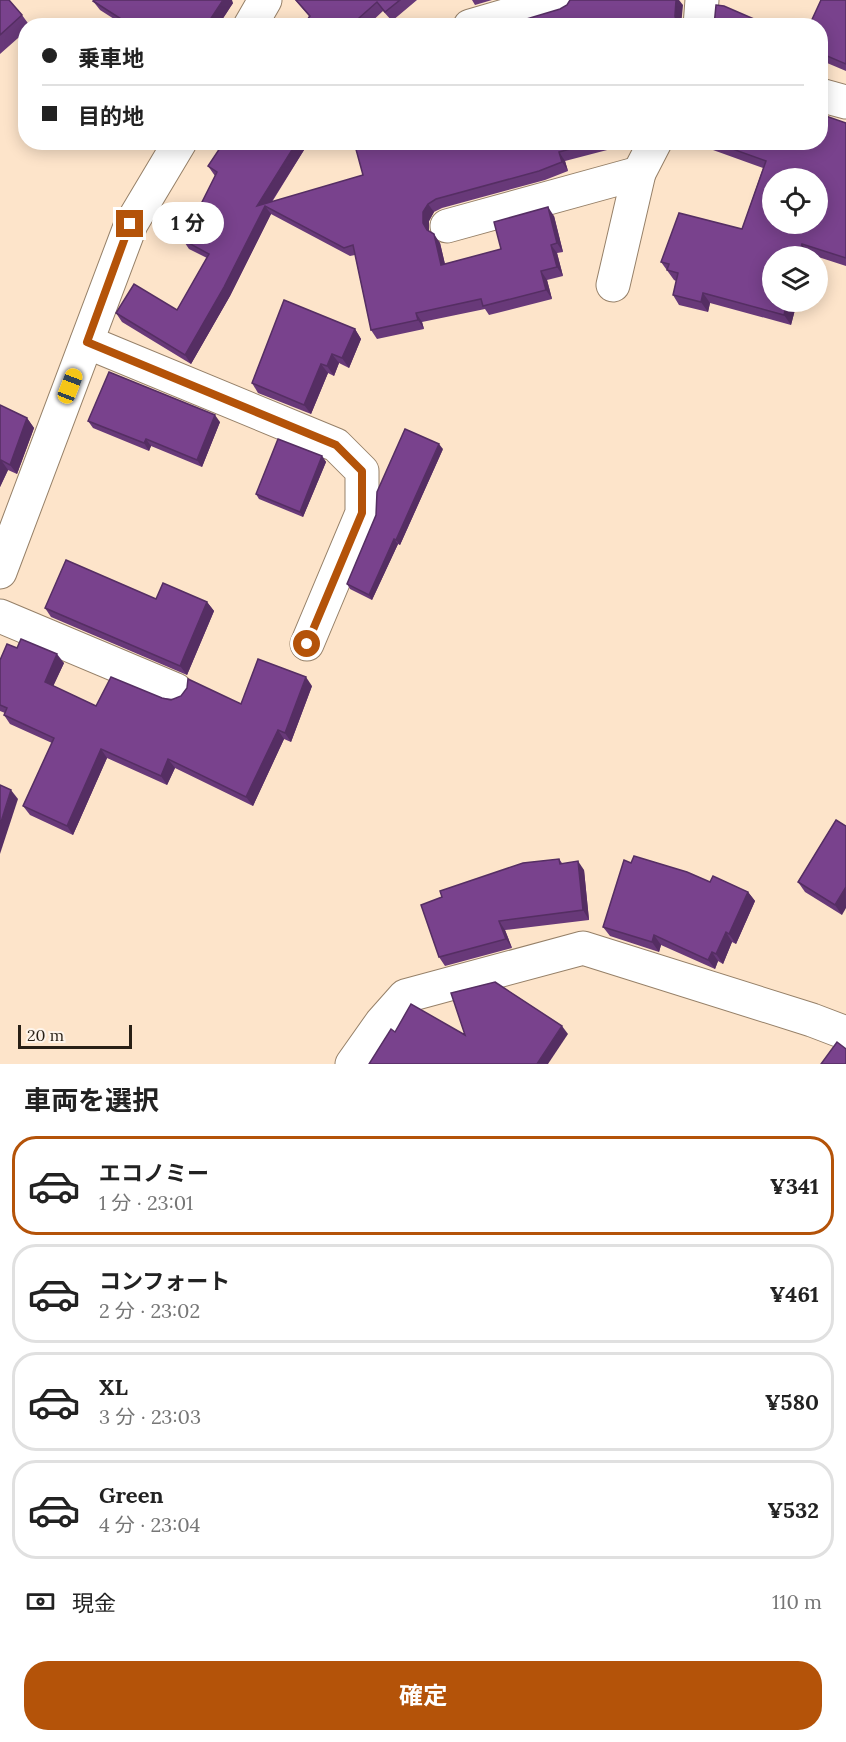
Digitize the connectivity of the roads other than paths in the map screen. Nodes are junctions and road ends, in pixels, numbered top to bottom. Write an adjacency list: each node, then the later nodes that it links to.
1 (265, 0): 4 (street)
2 (560, 0): 5 (street)
3 (702, 0): 6 (street)
4 (255, 18)
5 (498, 18)
6 (701, 18)
7 (828, 97): 8 (street)
8 (846, 102)
9 (175, 150): 14 (street)
10 (651, 150): 11 (street)
11 (639, 173): 12 (street); 13 (street)
12 (447, 226)
13 (613, 285)
14 (87, 342): 15 (street); 17 (street)
15 (1, 567)
16 (0, 616): 18 (street)
17 (307, 644)
18 (176, 690)
19 (846, 1033): 20 (street)
20 (352, 1064)

